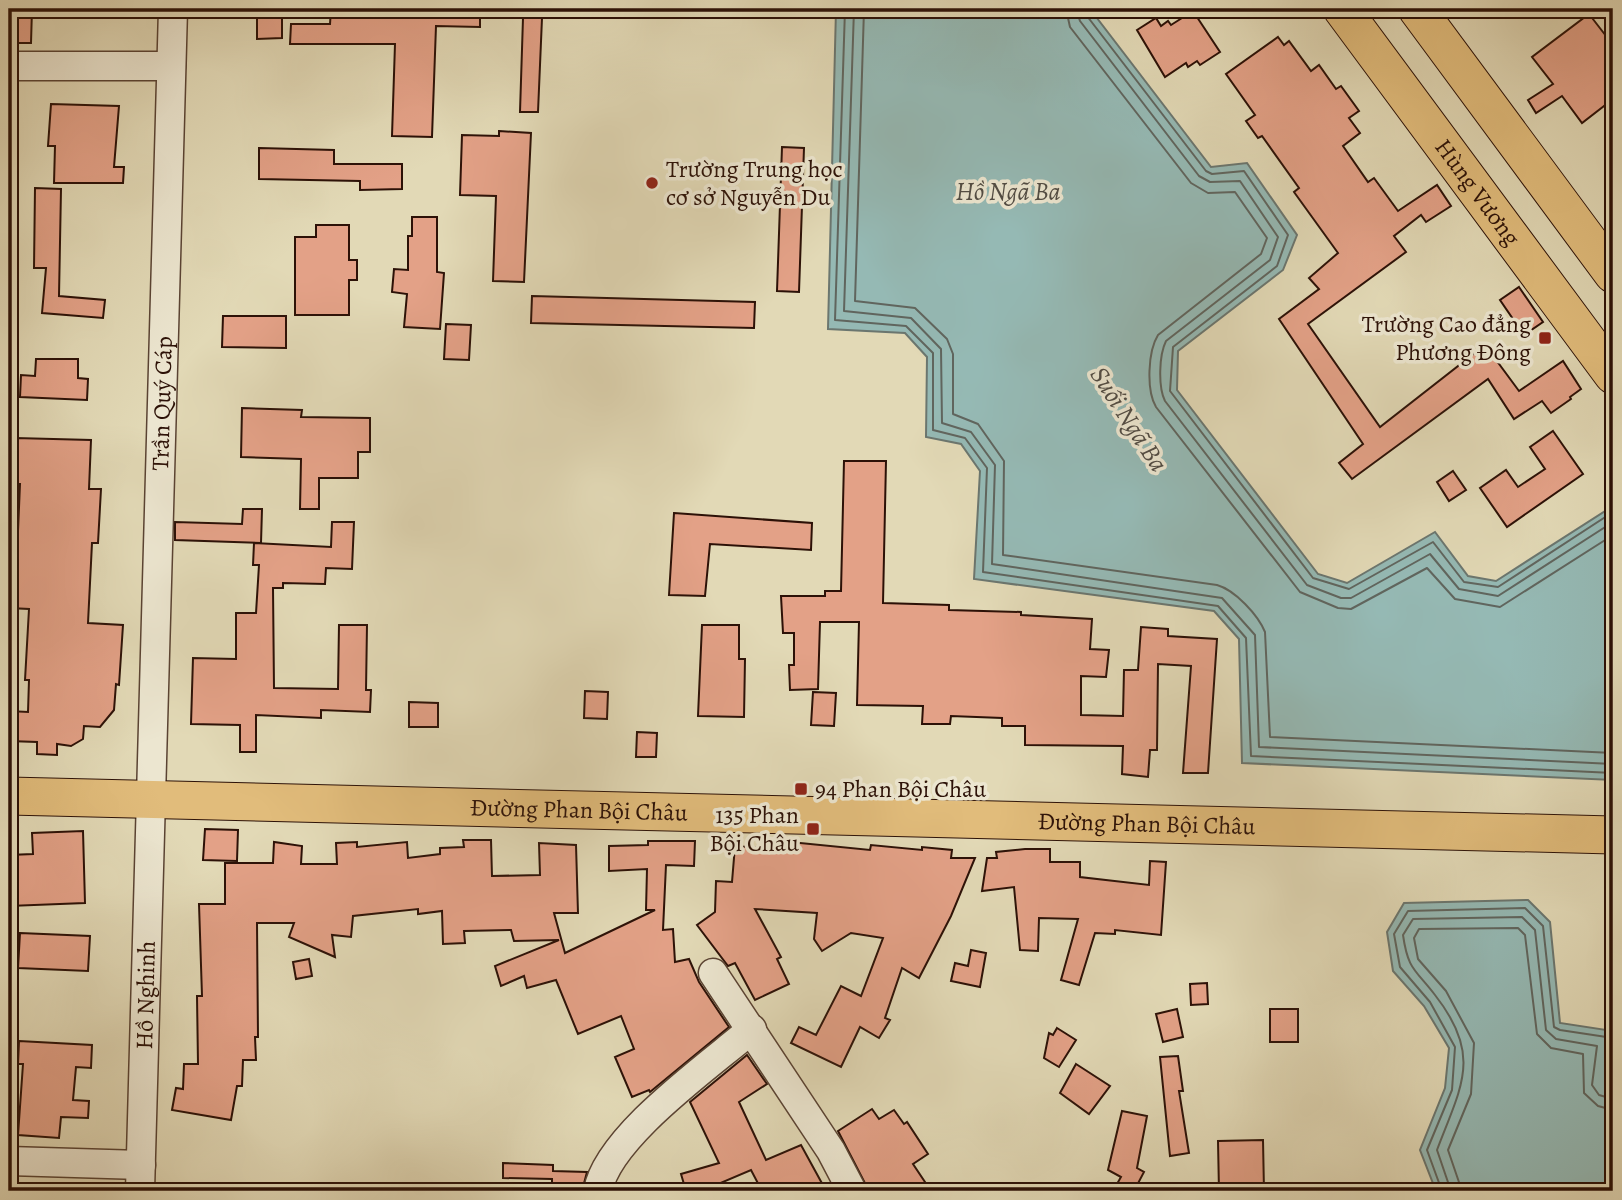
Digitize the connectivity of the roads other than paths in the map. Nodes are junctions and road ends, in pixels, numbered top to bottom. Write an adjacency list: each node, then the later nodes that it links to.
1 (173, 9): 5 (street, Trần Quý Cáp)
2 (1342, 9): 7 (main road, Hùng Vương)
3 (1421, 10): 6 (main road)
4 (9, 66): 5 (street)
5 (171, 66): 9 (street, Trần Quý Cáp)
6 (1613, 274)
7 (1613, 375)
8 (9, 796): 9 (main road, Đường Phan Bội Châu)
9 (153, 797): 10 (main road, Đường Phan Bội Châu); 14 (street, Hồ Nghinh)
10 (1613, 835)
11 (713, 973): 12 (street)
12 (752, 1029): 15 (street); 16 (street)
13 (9, 1161): 14 (street)
14 (140, 1178)
15 (598, 1191)
16 (852, 1191)

